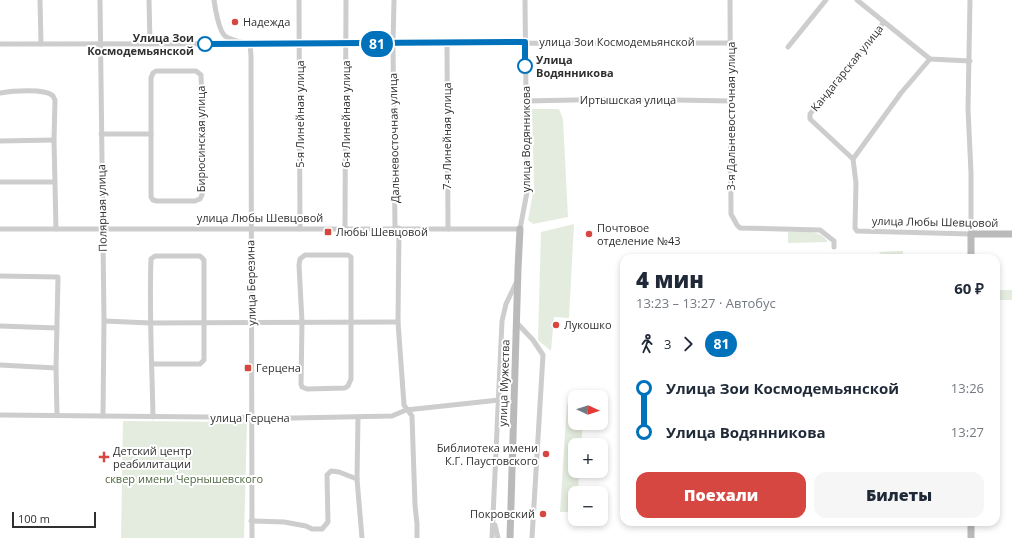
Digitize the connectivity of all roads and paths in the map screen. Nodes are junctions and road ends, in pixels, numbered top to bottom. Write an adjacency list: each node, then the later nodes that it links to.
1 (40, 0): 20 (street)
2 (100, 0): 15 (street, Полярная улица)
3 (149, 0): 21 (street)
4 (214, 0): 22 (street)
5 (299, 0): 23 (street, 5-я Линейная улица)
6 (346, 0): 16 (street, 6-я Линейная улица)
7 (394, 0): 24 (street, Дальневосточная улица)
8 (526, 0): 14 (street, улица Водянникова)
9 (730, 0): 18 (street, 3-я Дальневосточная улица)
10 (826, 0): 25 (street)
11 (857, 0): 13 (street)
12 (970, 0): 27 (street)
13 (884, 22): 26 (street); 35 (street, Кандагарская улица)
14 (525, 42): 17 (street, улица Зои Космодемьянской); 18 (street, улица Зои Космодемьянской); 29 (street, улица Водянникова)
15 (100, 43): 20 (street, улица Зои Космодемьянской); 21 (street, улица Зои Космодемьянской); 31 (street, Полярная улица)
16 (347, 43): 23 (street, улица Зои Космодемьянской); 24 (street, улица Зои Космодемьянской); 39 (street, 6-я Линейная улица)
17 (447, 43): 24 (street, улица Зои Космодемьянской); 45 (street, 7-я Линейная улица)
18 (730, 43): 30 (street, 3-я Дальневосточная улица)
19 (0, 44): 20 (street, улица Зои Космодемьянской)
20 (41, 44)
21 (150, 44): 22 (street, улица Зои Космодемьянской)
22 (250, 44): 23 (street, улица Зои Космодемьянской); 44 (street, улица Березина)
23 (299, 44): 38 (street, 5-я Линейная улица)
24 (393, 44): 40 (street, Дальневосточная улица)
25 (788, 47)
26 (930, 59): 27 (street); 35 (street)
27 (970, 60): 47 (street)
28 (0, 93): 33 (street)
29 (526, 101): 30 (street, Иртышская улица); 46 (street, улица Водянникова)
30 (731, 101): 49 (street, 3-я Дальневосточная улица)
31 (101, 134): 32 (street); 43 (street, Полярная улица)
32 (151, 134): 32 (street, Бирюсинская улица)
33 (54, 140): 34 (street); 37 (street)
34 (0, 141)
35 (853, 160): 47 (street, улица Любы Шевцовой)
36 (0, 182): 37 (street)
37 (54, 182): 42 (street)
38 (300, 228): 39 (street, улица Любы Шевцовой); 44 (street, улица Любы Шевцовой)
39 (345, 228): 40 (street, улица Любы Шевцовой)
40 (397, 228): 45 (street, улица Любы Шевцовой); 57 (street, Дальневосточная улица)
41 (0, 229): 42 (street, улица Любы Шевцовой)
42 (56, 229): 43 (street, улица Любы Шевцовой)
43 (102, 229): 44 (street, улица Любы Шевцовой); 53 (street, Полярная улица)
44 (251, 229): 59 (street, улица Березина)
45 (448, 229): 46 (street, улица Любы Шевцовой)
46 (520, 229): 52 (street, улица Мужества)
47 (971, 234): 48 (street, улица Любы Шевцовой); 50 (street)
48 (1012, 234)
49 (834, 247)
50 (971, 254)
51 (0, 276): 62 (street)
52 (517, 280): 60 (street, улица Мужества); 66 (street)
53 (104, 321): 58 (street); 70 (street, Полярная улица)
54 (204, 322): 58 (street); 58 (street); 59 (street); 63 (street)
55 (302, 322): 56 (street); 56 (street); 56 (street); 59 (street)
56 (352, 322): 57 (street)
57 (398, 322): 67 (street, Дальневосточная улица)
58 (151, 323): 63 (street)
59 (252, 323): 73 (street, улица Березина)
60 (517, 323): 83 (street, улица Мужества); 84 (street)
61 (0, 326): 62 (street)
62 (57, 328): 65 (street)
63 (152, 364): 72 (street)
64 (0, 366): 65 (street)
65 (56, 368): 69 (street)
66 (499, 400): 67 (street, улица Герцена); 75 (street)
67 (406, 410): 71 (street, улица Герцена); 80 (street, Дальневосточная улица)
68 (0, 415): 69 (street, улица Герцена)
69 (57, 415): 70 (street, улица Герцена)
70 (103, 416): 72 (street, улица Герцена)
71 (358, 416): 73 (street, улица Герцена); 74 (street)
72 (154, 417): 73 (street, улица Герцена)
73 (252, 418): 76 (street, улица Березина)
74 (356, 479): 76 (street); 79 (street)
75 (494, 518): 81 (street); 82 (street)
76 (251, 521): 78 (street, улица Березина)
77 (971, 526): 85 (street)
78 (252, 538)
79 (362, 538)
80 (417, 538)
81 (492, 538)
82 (498, 538)
83 (510, 538)
84 (532, 538)
85 (971, 538)

